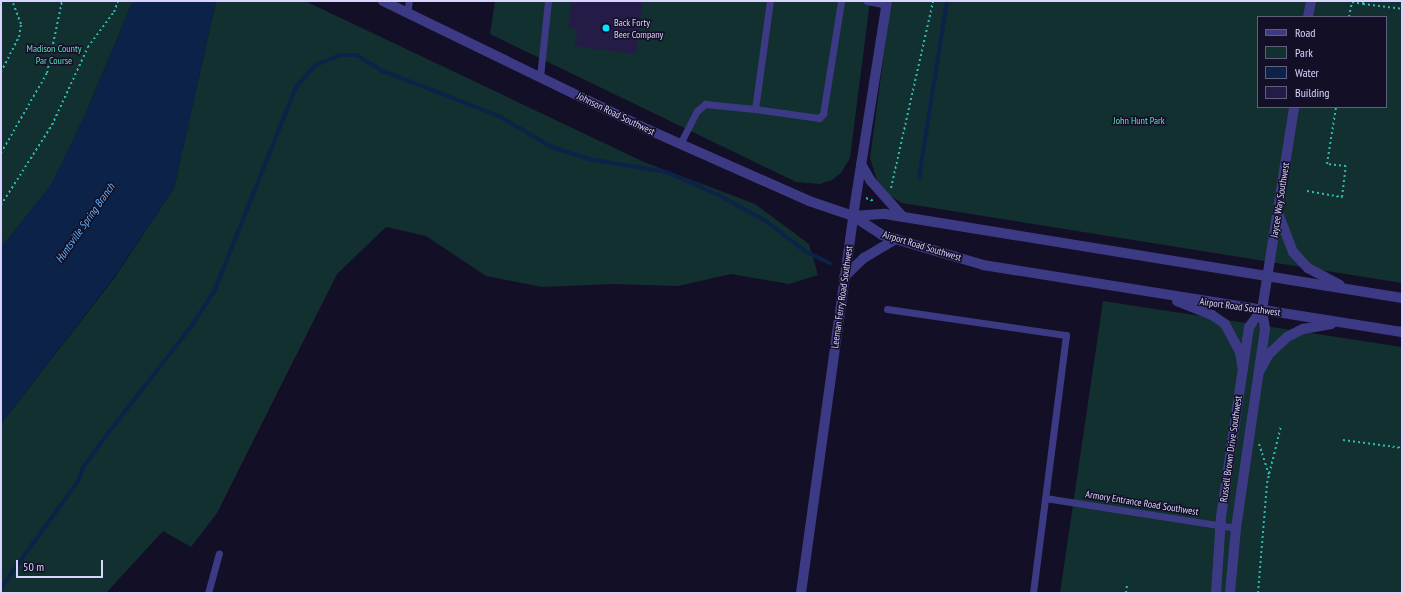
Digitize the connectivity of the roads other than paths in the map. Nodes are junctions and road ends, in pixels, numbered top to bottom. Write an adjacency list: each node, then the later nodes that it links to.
1 (383, 1): 9 (street, Johnson Road Southwest)
2 (409, 1): 9 (lane)
3 (548, 1): 11 (lane)
4 (770, 1): 13 (lane)
5 (841, 1): 13 (lane)
6 (867, 1): 8 (lane)
7 (1311, 1): 10 (street)
8 (887, 3): 15 (street, Leeman Ferry Road Southwest)
9 (407, 13): 11 (street, Johnson Road Southwest)
10 (1308, 16)
11 (540, 77): 14 (street, Johnson Road Southwest)
12 (1294, 108): 16 (street, Jaycee Way Southwest)
13 (755, 109): 14 (lane)
14 (680, 144): 17 (street, Johnson Road Southwest)
15 (861, 164): 17 (street, Leeman Ferry Road Southwest); 18 (street)
16 (1278, 213): 20 (street, Jaycee Way Southwest); 22 (street)
17 (853, 216): 18 (street, Airport Road Southwest); 19 (street, Airport Road Southwest); 21 (street, Leeman Ferry Road Southwest)
18 (903, 217): 20 (street, Airport Road Southwest)
19 (896, 239): 21 (street); 24 (street, Airport Road Southwest)
20 (1267, 276): 22 (street, Airport Road Southwest); 23 (street, Jaycee Way Southwest)
21 (844, 277): 37 (street, Leeman Ferry Road Southwest)
22 (1353, 290): 25 (street, Airport Road Southwest)
23 (1264, 293): 27 (street, Russell Brown Drive Southwest)
24 (1162, 295): 27 (street, Airport Road Southwest); 30 (street)
25 (1402, 298)
26 (887, 309): 32 (lane)
27 (1262, 310): 28 (street, Airport Road Southwest); 30 (street, Russell Brown Drive Southwest); 31 (street, Russell Brown Drive Southwest)
28 (1350, 323): 29 (street, Airport Road Southwest); 31 (street)
29 (1402, 332)
30 (1242, 370): 33 (street, Russell Brown Drive Southwest)
31 (1259, 372): 34 (street, Russell Brown Drive Southwest)
32 (1045, 498): 33 (lane, Armory Entrance Road Southwest); 38 (lane)
33 (1220, 525): 34 (lane, Armory Entrance Road Southwest); 39 (street, Russell Brown Drive Southwest)
34 (1236, 528): 40 (street, Russell Brown Drive Southwest)
35 (219, 553): 36 (lane)
36 (208, 593)
37 (802, 593)
38 (1033, 593)
39 (1216, 593)
40 (1230, 593)

